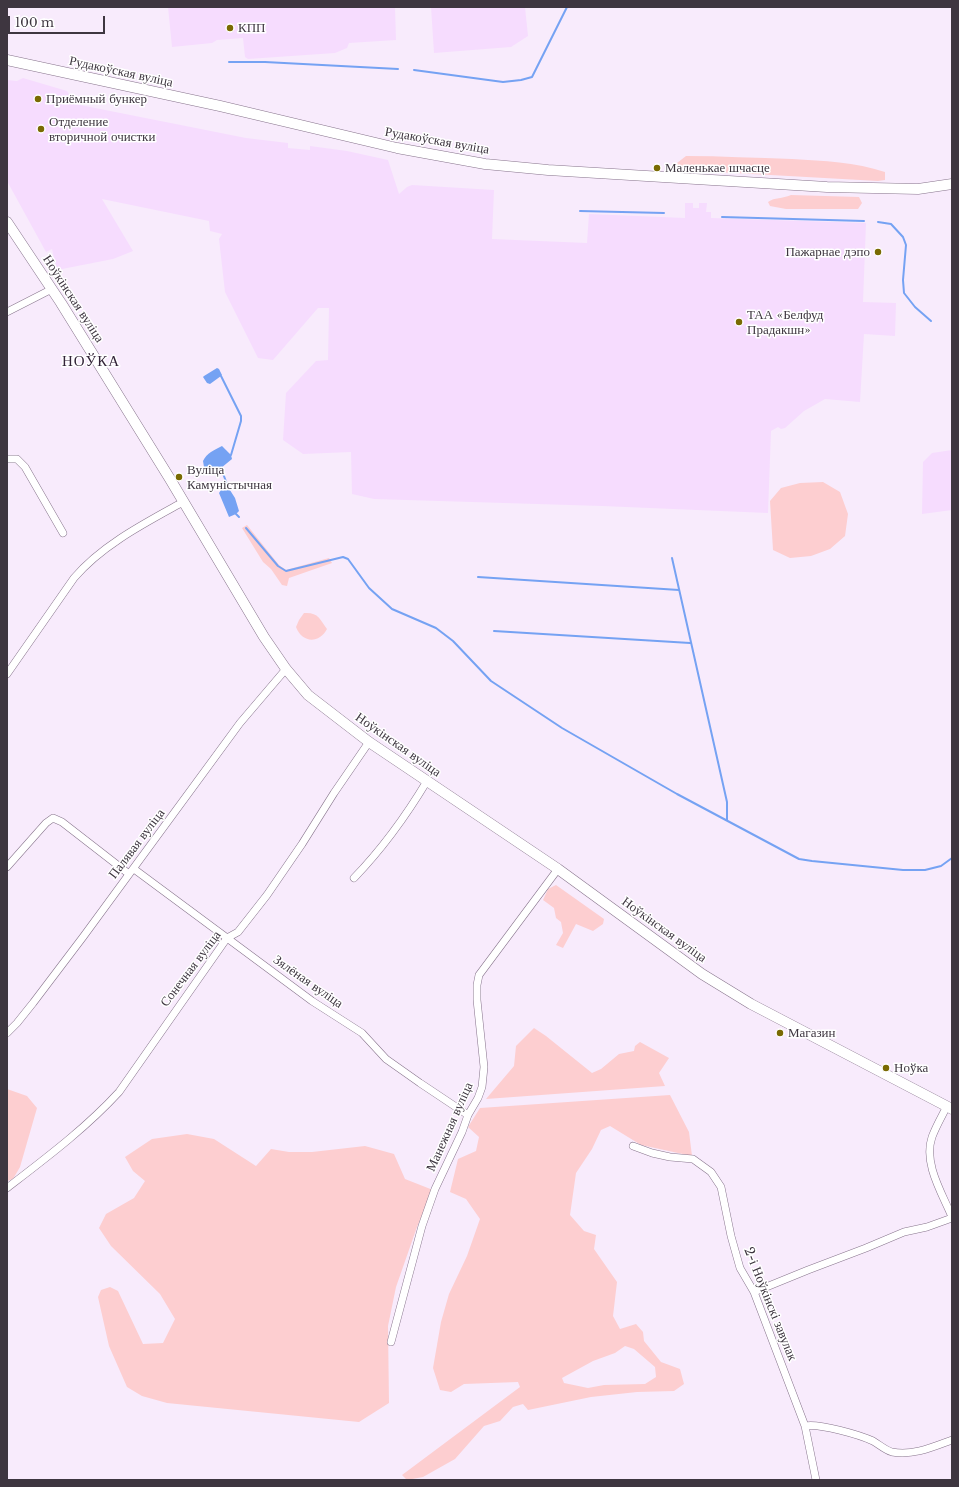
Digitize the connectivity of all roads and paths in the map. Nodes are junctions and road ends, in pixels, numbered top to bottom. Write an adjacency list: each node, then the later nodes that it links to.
1 (7, 60): 2 (main road, Рудакоўская вуліца)
2 (952, 184)
3 (7, 222): 4 (main road, Ноўкінская вуліца)
4 (52, 289): 5 (street); 7 (main road, Ноўкінская вуліца)
5 (7, 312)
6 (7, 459): 8 (street)
7 (183, 502): 9 (main road, Ноўкінская вуліца); 10 (street)
8 (63, 533)
9 (286, 668): 11 (main road, Ноўкінская вуліца); 15 (street, Палявая вуліца)
10 (7, 674)
11 (369, 742): 12 (main road, Ноўкінская вуліца); 17 (street, Сонечная вуліца)
12 (427, 781): 14 (main road, Ноўкінская вуліца); 16 (street)
13 (7, 867): 15 (street, Зялёная вуліца)
14 (558, 869): 19 (main road, Ноўкінская вуліца); 20 (street, Манежная вуліца)
15 (131, 871): 17 (street, Зялёная вуліца); 18 (street, Палявая вуліца)
16 (354, 878)
17 (227, 938): 20 (street, Зялёная вуліца); 22 (street, Сонечная вуліца)
18 (7, 1033)
19 (950, 1107): 23 (street)
20 (468, 1115): 25 (street, Манежная вуліца)
21 (633, 1146): 24 (street, 2-і Ноўкінскі завулак)
22 (7, 1188)
23 (952, 1217): 24 (street)
24 (754, 1292): 26 (street, 2-і Ноўкінскі завулак)
25 (391, 1342)
26 (805, 1426): 27 (street); 28 (street, 2-і Ноўкінскі завулак)
27 (952, 1440)
28 (816, 1480)

